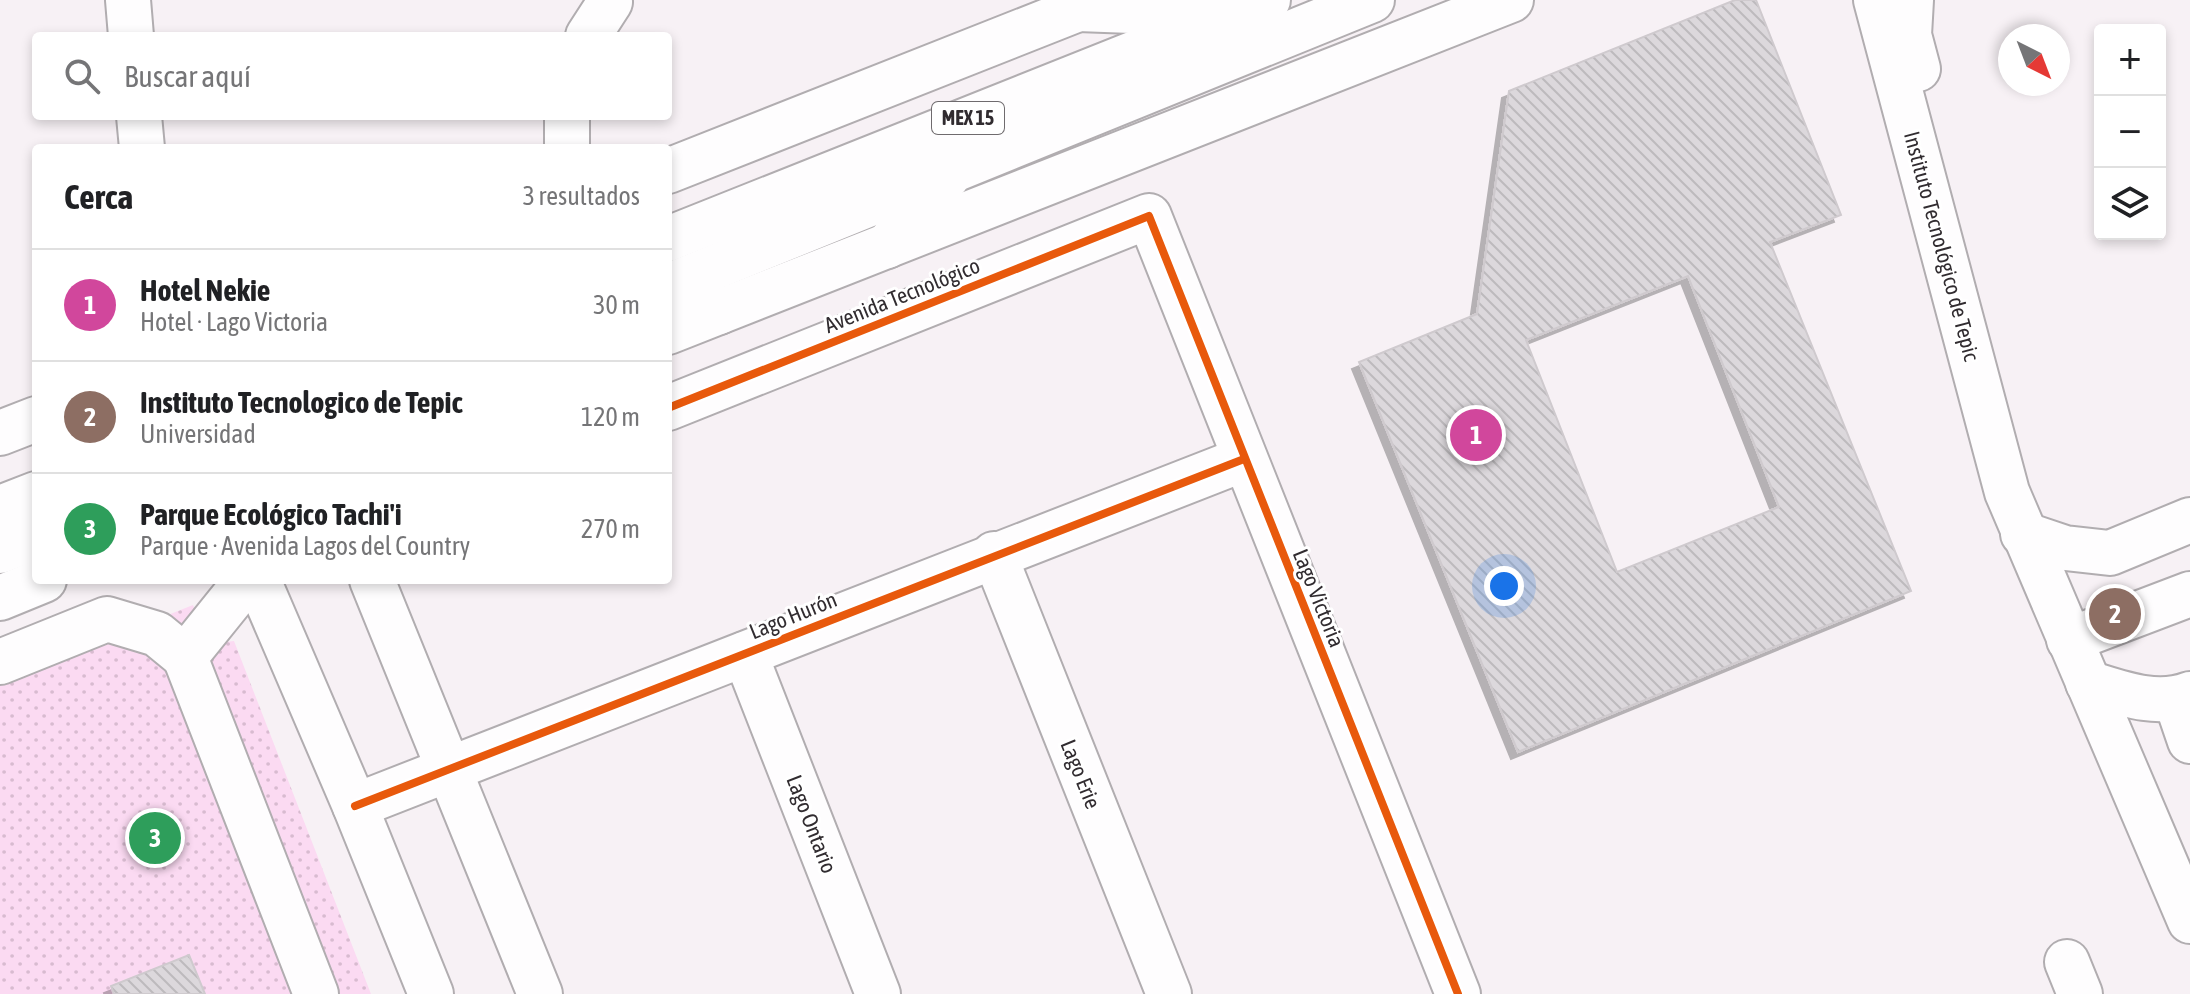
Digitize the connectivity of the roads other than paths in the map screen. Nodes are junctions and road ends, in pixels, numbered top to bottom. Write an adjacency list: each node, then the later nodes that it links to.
1 (128, 0): 8 (main road)
2 (1372, 0): 14 (main road, MEX 15)
3 (1511, 0): 17 (main road)
4 (1876, 0): 21 (main road, Instituto Tecnológico de Tepic)
5 (1911, 0): 21 (main road)
6 (1090, 5): 7 (main road); 13 (main road)
7 (1250, 8): 16 (main road, MEX 15)
8 (131, 32)
9 (139, 120): 11 (main road)
10 (567, 120): 12 (main road)
11 (142, 144)
12 (567, 144)
13 (672, 169)
14 (954, 169): 17 (main road); 18 (main road, MEX 15)
15 (1149, 216): 23 (main road, Avenida Tecnológico); 26 (main road, Lago Victoria)
16 (672, 237)
17 (887, 246): 20 (main road)
18 (672, 284)
19 (672, 307): 20 (main road)
20 (719, 312): 22 (main road)
21 (1960, 314): 30 (main road, Instituto Tecnológico de Tepic)
22 (672, 330)
23 (672, 406)
24 (32, 421): 25 (main road)
25 (0, 433)
26 (1244, 459): 33 (main road, Lago Hurón); 55 (main road, Lago Victoria)
27 (32, 496): 28 (main road)
28 (0, 508)
29 (2190, 520): 30 (main road)
30 (2023, 534): 40 (main road, Instituto Tecnológico de Tepic)
31 (32, 539): 32 (main road)
32 (0, 551)
33 (994, 554): 41 (main road, Lago Hurón); 54 (main road, Lago Erie)
34 (34, 584): 39 (main road)
35 (244, 584): 42 (main road)
36 (260, 584): 48 (main road)
37 (374, 584): 47 (main road)
38 (2190, 594): 40 (main road)
39 (0, 598)
40 (2069, 640): 44 (main road, Instituto Tecnológico de Tepic)
41 (745, 654): 47 (main road, Lago Hurón); 53 (main road, Lago Ontario)
42 (185, 657): 43 (main road); 50 (main road)
43 (0, 662)
44 (2088, 683): 45 (main road); 49 (main road, Instituto Tecnológico de Tepic)
45 (2183, 697): 46 (main road)
46 (2190, 741)
47 (449, 769): 48 (main road, Lago Hurón); 52 (main road)
48 (355, 806): 51 (main road)
49 (2190, 921)
50 (316, 994)
51 (431, 994)
52 (540, 994)
53 (878, 994)
54 (1169, 994)
55 (1458, 994)

